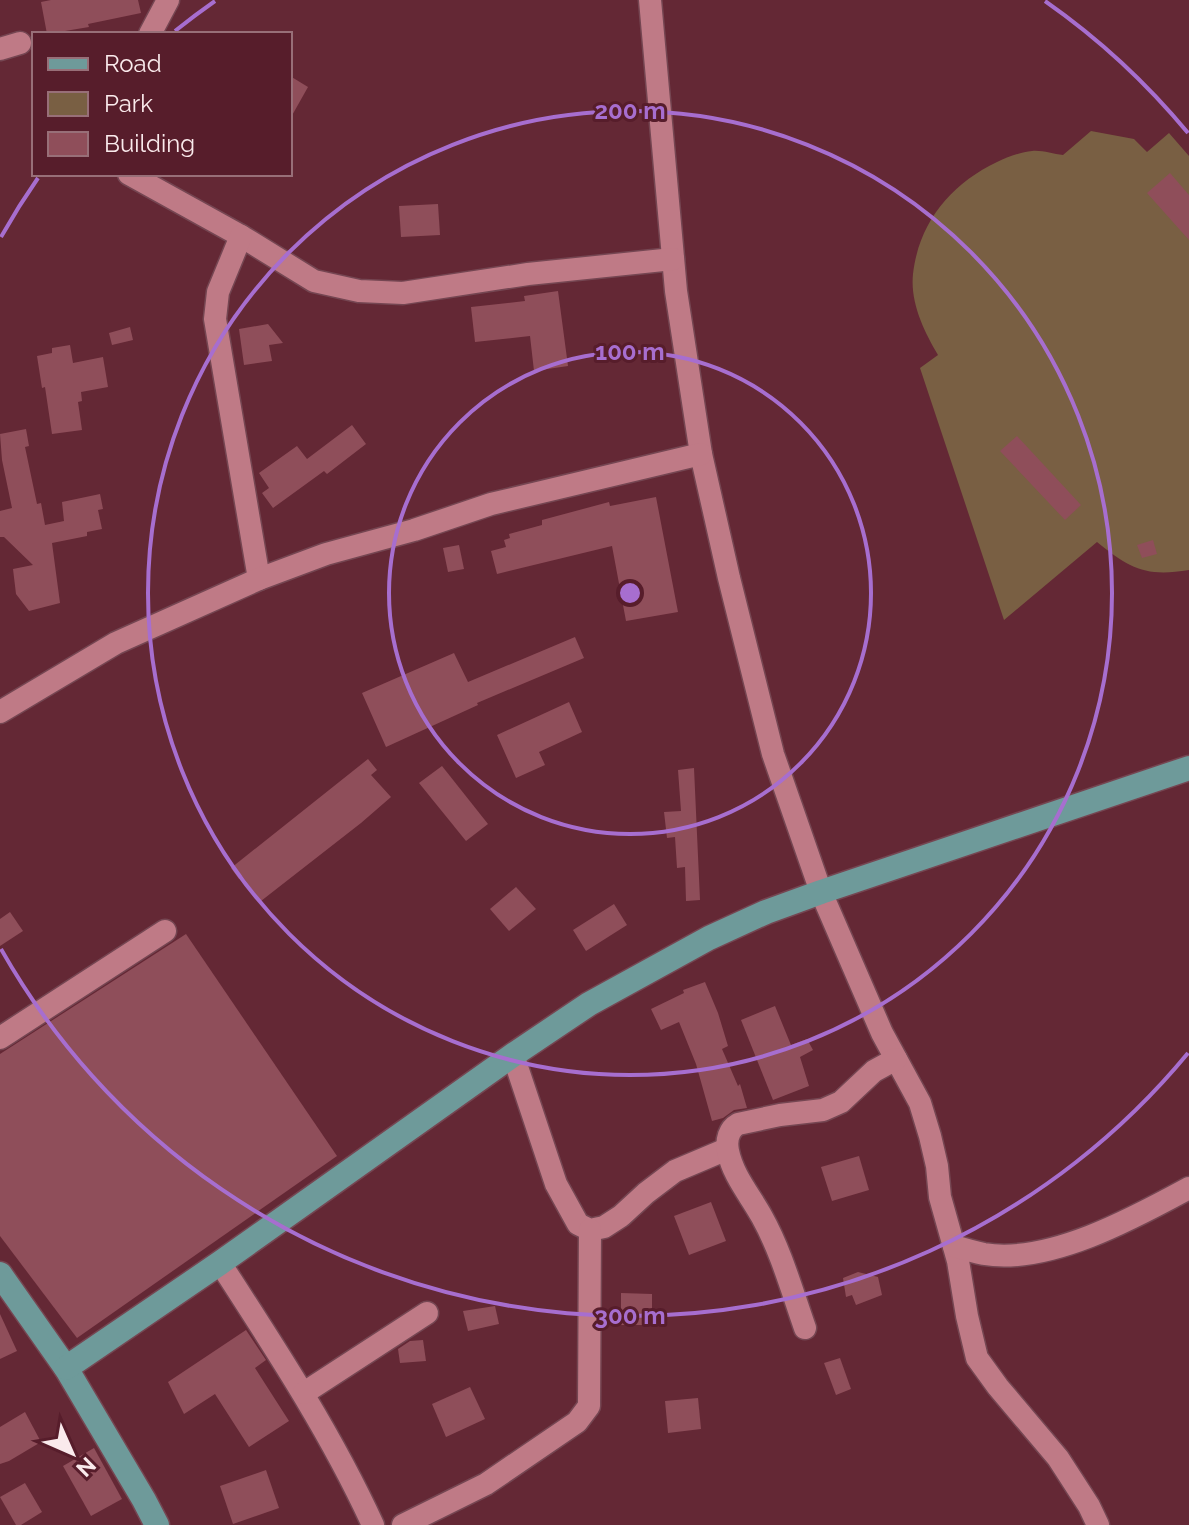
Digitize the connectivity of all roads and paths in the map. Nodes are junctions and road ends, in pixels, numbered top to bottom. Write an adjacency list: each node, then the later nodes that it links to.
1 (168, 0): 3 (street)
2 (650, 0): 6 (street)
3 (151, 32)
4 (133, 176): 5 (street)
5 (241, 236): 6 (street); 8 (street)
6 (673, 259): 7 (street)
7 (701, 454): 8 (street); 11 (street)
8 (259, 579): 9 (street)
9 (0, 712)
10 (1189, 768): 11 (main road)
11 (821, 892): 14 (main road); 15 (street)
12 (165, 931): 13 (street)
13 (0, 1038)
14 (513, 1055): 18 (street); 20 (main road)
15 (896, 1059): 16 (street); 19 (street)
16 (727, 1149): 18 (street); 23 (street)
17 (1189, 1188): 19 (street)
18 (590, 1230): 28 (street)
19 (954, 1246): 29 (street)
20 (220, 1263): 24 (main road); 25 (street)
21 (0, 1274): 24 (main road)
22 (427, 1313): 25 (street)
23 (805, 1328)
24 (66, 1368): 26 (main road)
25 (304, 1393): 27 (street)
26 (157, 1525)
27 (373, 1525)
28 (403, 1525)
29 (1098, 1525)

